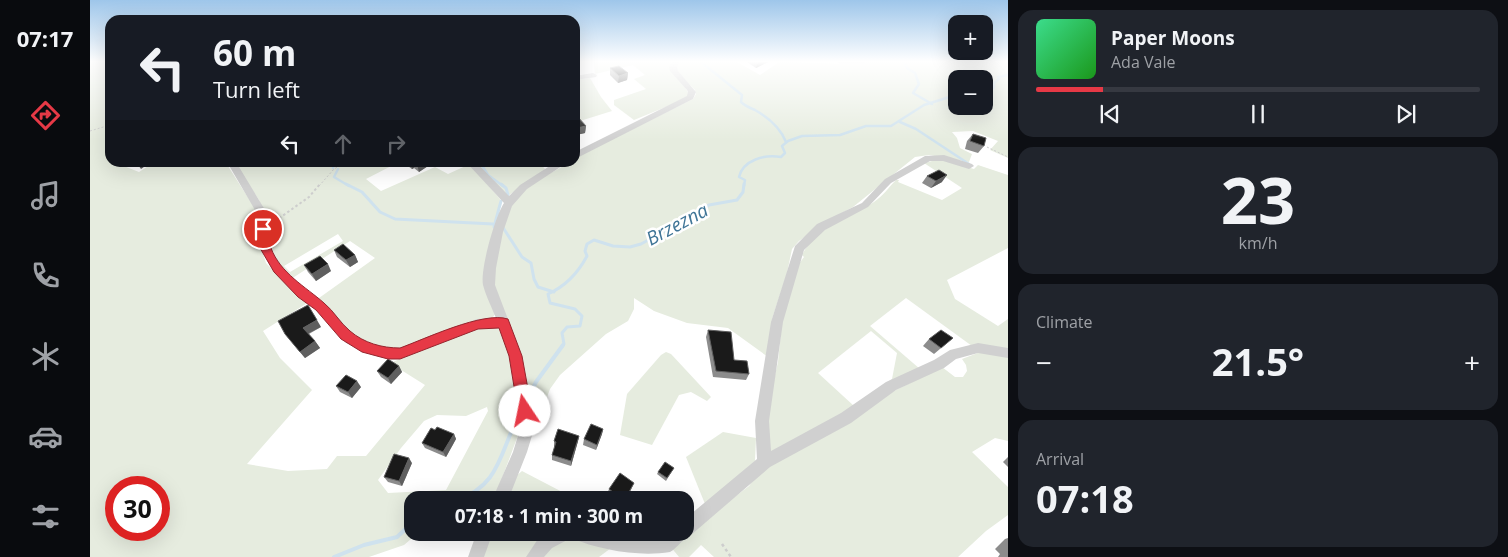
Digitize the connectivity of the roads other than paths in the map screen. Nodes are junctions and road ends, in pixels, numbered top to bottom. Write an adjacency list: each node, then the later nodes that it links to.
1 (690, 88): 2 (street)
2 (580, 153)
3 (969, 166): 10 (street)
4 (234, 167): 8 (street)
5 (475, 167): 7 (street)
6 (544, 167): 7 (street)
7 (508, 201): 8 (street)
8 (504, 322): 11 (street)
9 (1008, 353): 10 (street)
10 (764, 462): 12 (street)
11 (504, 491)
12 (694, 520)
13 (482, 541): 17 (street)
14 (548, 541): 18 (street)
15 (604, 541): 16 (street)
16 (671, 541)
17 (476, 557)
18 (534, 557)

